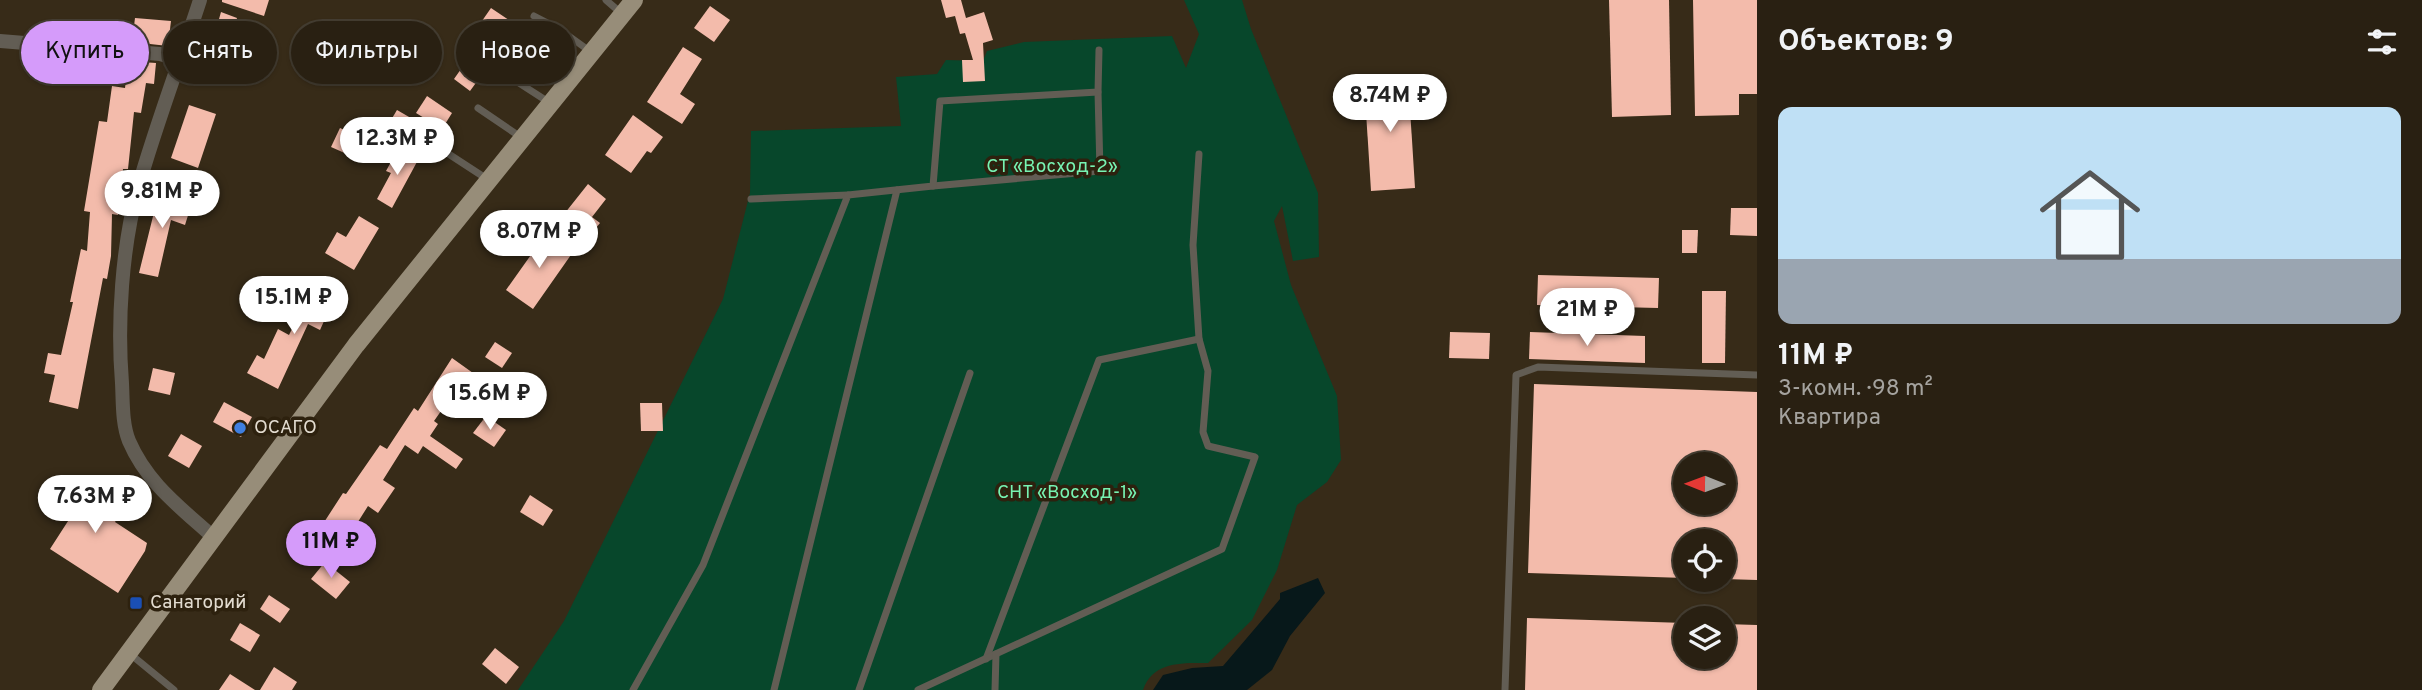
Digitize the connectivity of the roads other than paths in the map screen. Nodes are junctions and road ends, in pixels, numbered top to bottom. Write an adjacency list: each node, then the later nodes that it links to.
1 (200, 0): 5 (street)
2 (606, 0): 3 (lane)
3 (628, 7): 8 (main road)
4 (534, 16): 8 (lane)
5 (193, 21)
6 (0, 41): 9 (street)
7 (1098, 50): 12 (lane)
8 (591, 52): 13 (main road)
9 (163, 55)
10 (173, 84): 26 (street)
11 (521, 84): 13 (lane)
12 (1098, 92): 19 (lane); 19 (lane)
13 (550, 103): 15 (main road)
14 (478, 107): 15 (lane)
15 (522, 138): 18 (main road)
16 (441, 149): 18 (lane)
17 (1199, 154): 23 (lane)
18 (487, 179): 26 (main road)
19 (933, 186): 20 (lane)
20 (897, 190): 21 (lane); 33 (lane)
21 (849, 195): 22 (lane); 32 (lane)
22 (751, 199)
23 (1199, 339): 28 (lane); 29 (lane)
24 (970, 373): 34 (lane)
25 (1757, 375): 37 (lane)
26 (213, 537): 27 (main road)
27 (128, 652): 30 (main road); 31 (lane)
28 (996, 654): 29 (lane); 36 (lane)
29 (986, 659): 35 (lane)
30 (101, 690)
31 (174, 690)
32 (633, 690)
33 (774, 690)
34 (859, 690)
35 (918, 690)
36 (995, 690)
37 (1504, 690)

